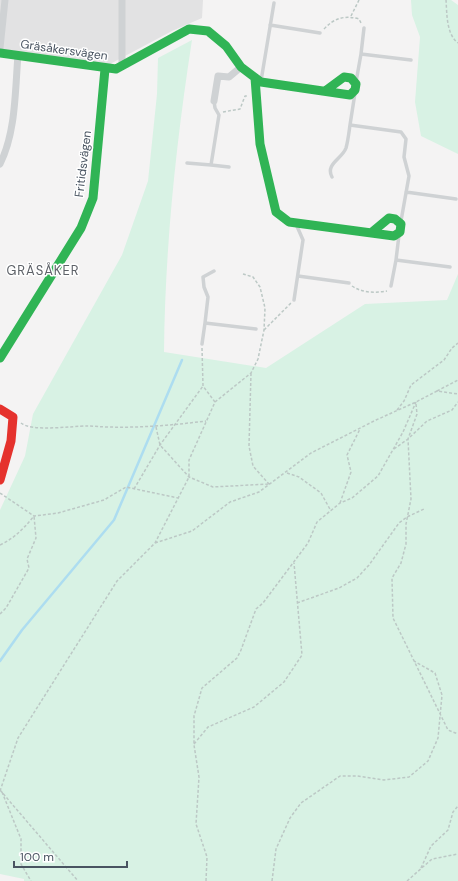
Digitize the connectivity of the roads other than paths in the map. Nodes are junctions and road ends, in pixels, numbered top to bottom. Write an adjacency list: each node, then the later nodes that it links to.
1 (5, 0): 7 (street)
2 (122, 0): 12 (street)
3 (274, 3): 4 (lane)
4 (270, 25): 6 (lane); 15 (lane)
5 (364, 28): 9 (lane)
6 (320, 33)
7 (0, 48)
8 (0, 53): 10 (street, Gräsåkersvägen)
9 (361, 54): 11 (lane); 16 (lane)
10 (18, 55): 14 (street, Gräsåkersvägen); 21 (street)
11 (411, 60)
12 (122, 66): 13 (street, Gräsåkersvägen); 14 (street, Gräsåkersvägen)
13 (241, 68): 15 (street, Gräsåkersvägen); 18 (street)
14 (105, 69): 40 (street, Fritidsvägen)
15 (258, 80): 17 (street, Gräsåkersvägen); 27 (street)
16 (356, 87): 17 (street, Gräsåkersvägen); 17 (street); 19 (lane)
17 (325, 91)
18 (214, 101): 22 (lane)
19 (350, 125): 24 (lane); 25 (lane)
20 (187, 163): 22 (lane)
21 (0, 164)
22 (211, 165): 23 (lane)
23 (229, 167)
24 (332, 177)
25 (406, 192): 26 (lane); 28 (lane)
26 (456, 199)
27 (296, 223): 29 (street); 33 (lane)
28 (400, 228): 29 (street); 29 (street); 30 (lane)
29 (371, 233)
30 (396, 260): 31 (lane); 35 (lane)
31 (450, 267)
32 (214, 271): 37 (lane)
33 (298, 276): 34 (lane); 36 (lane)
34 (349, 283)
35 (391, 286)
36 (294, 300)
37 (205, 323): 38 (lane); 39 (lane)
38 (256, 329)
39 (202, 344)
40 (0, 358)
41 (0, 409): 42 (street)
42 (0, 480)

